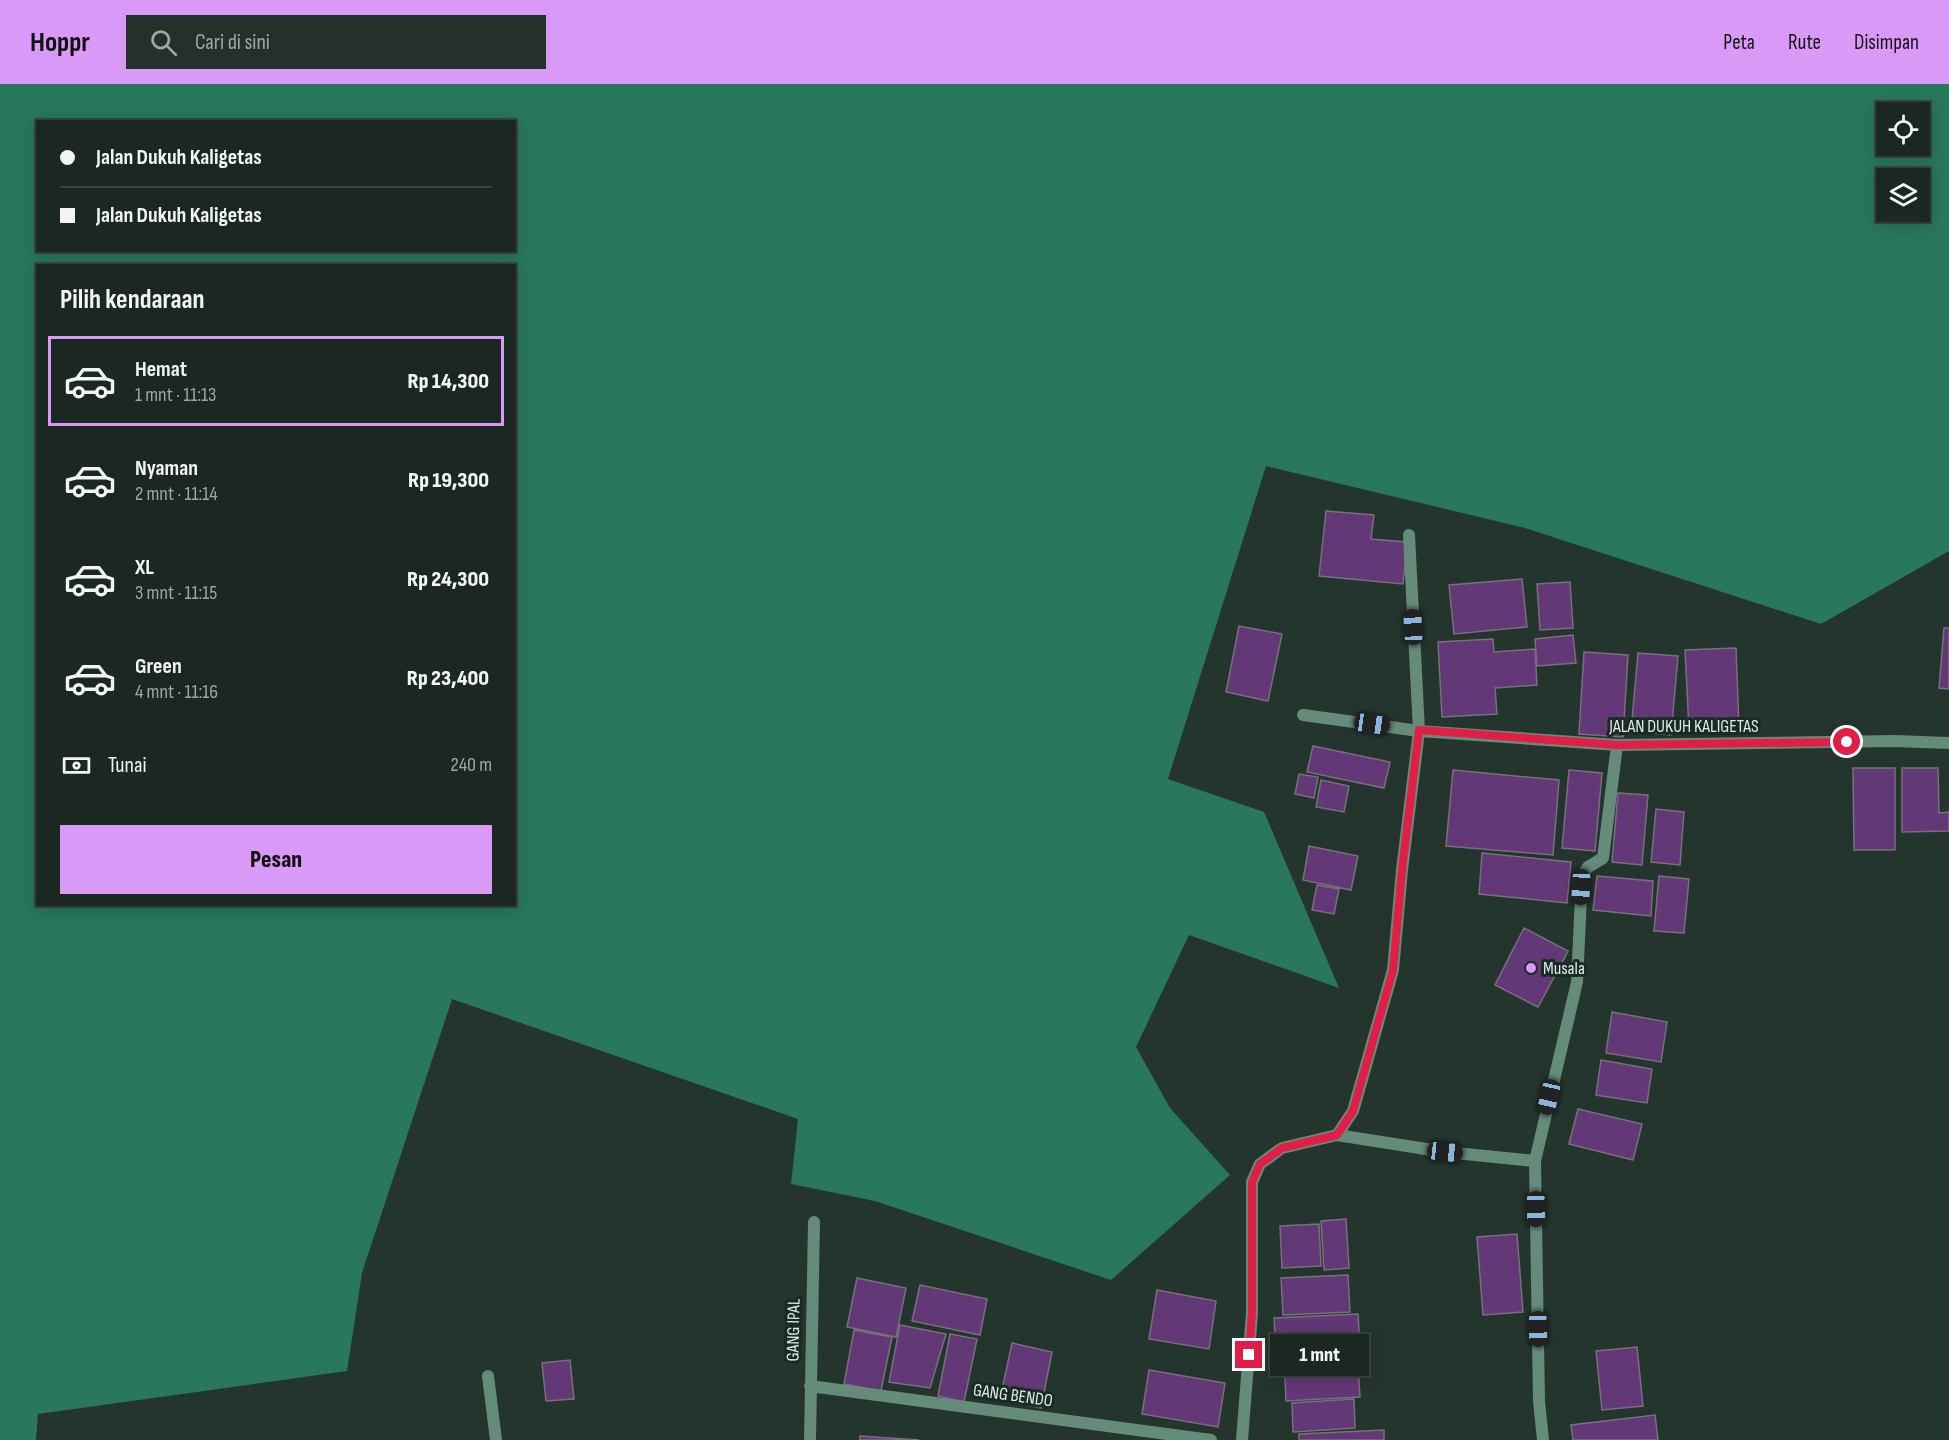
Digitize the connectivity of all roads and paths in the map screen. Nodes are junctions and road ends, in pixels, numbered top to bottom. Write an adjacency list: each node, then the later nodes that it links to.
1 (1409, 535): 3 (street)
2 (1303, 715): 3 (street, JALAN DUKUH KALIGETAS)
3 (1419, 730): 5 (street, JALAN DUKUH KALIGETAS); 6 (street)
4 (1949, 743): 5 (street, JALAN DUKUH KALIGETAS)
5 (1617, 745): 7 (street)
6 (1337, 1135): 7 (street); 14 (street)
7 (1535, 1161): 15 (street)
8 (814, 1222): 10 (street, GANG IPAL)
9 (488, 1376): 11 (street)
10 (810, 1386): 12 (street, GANG IPAL); 13 (street, GANG BENDO)
11 (496, 1440)
12 (810, 1440)
13 (1211, 1440)
14 (1242, 1440)
15 (1543, 1440)

